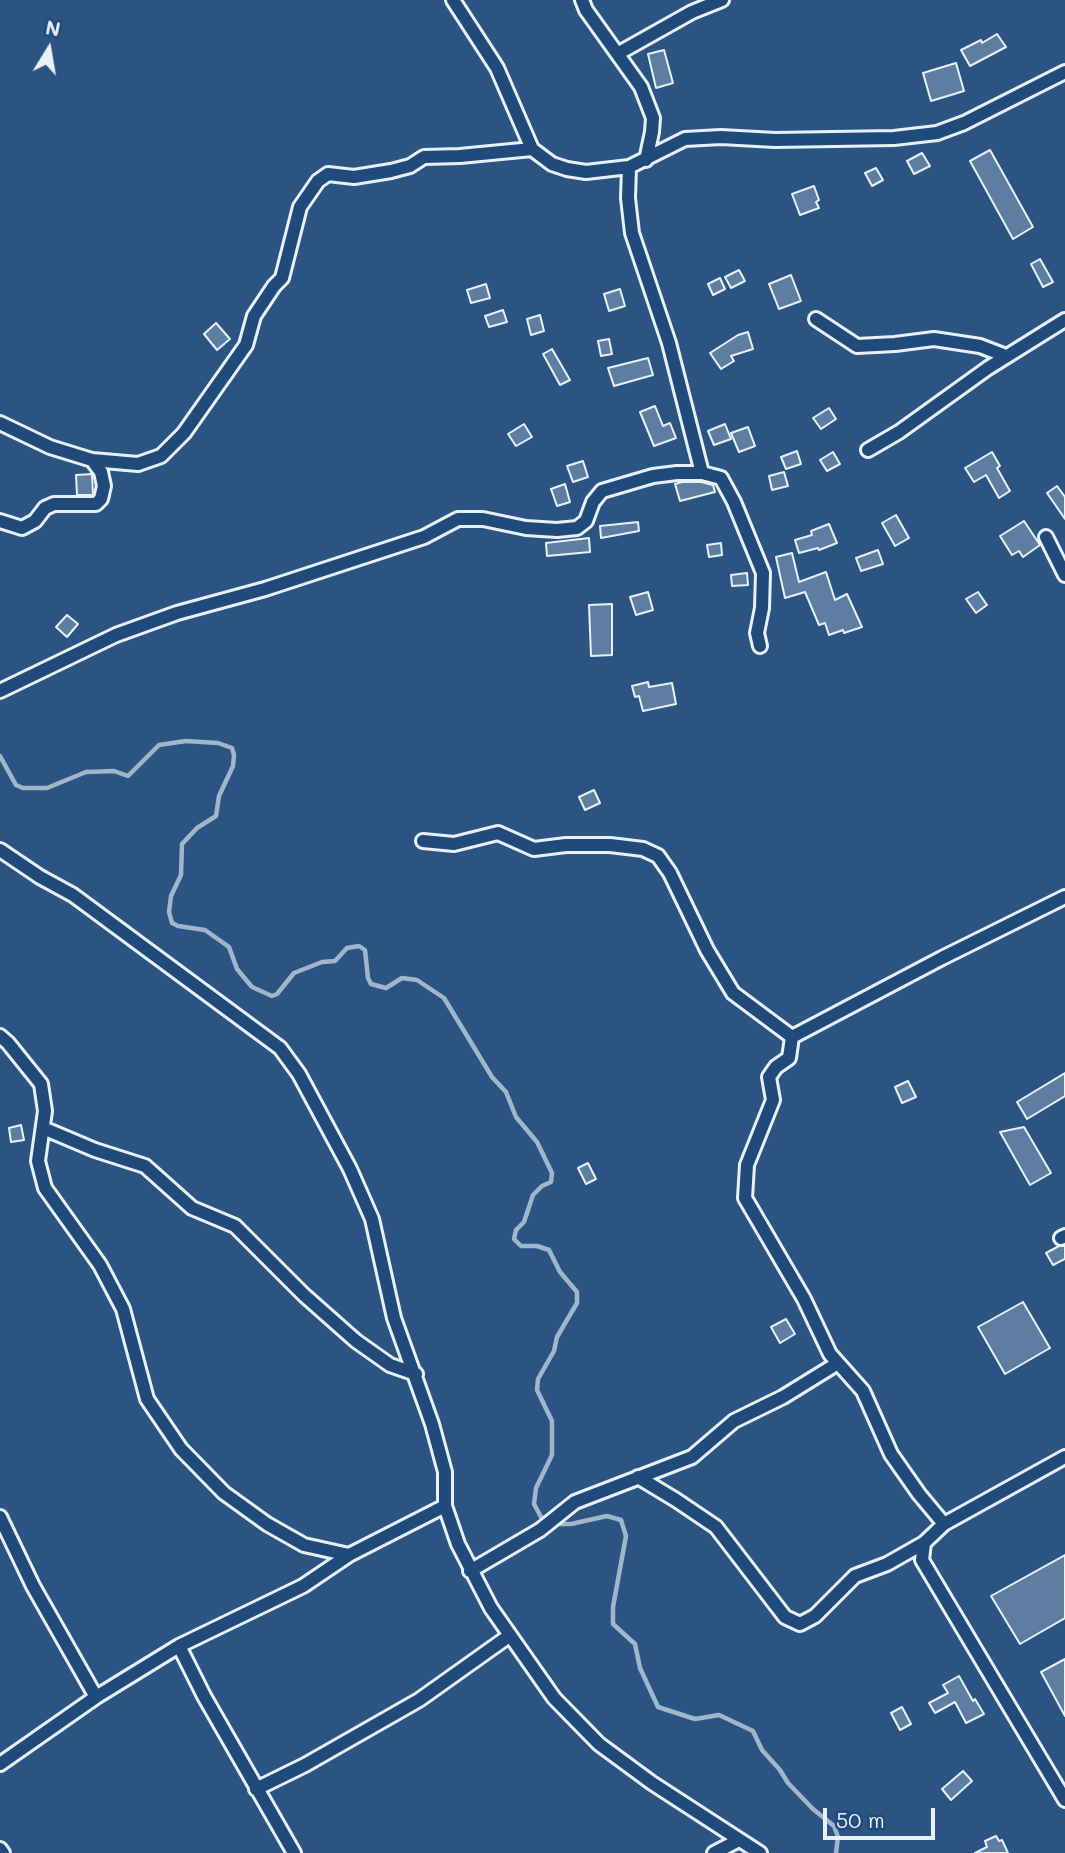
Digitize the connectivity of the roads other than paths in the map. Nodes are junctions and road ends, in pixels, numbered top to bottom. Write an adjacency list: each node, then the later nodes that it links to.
1 (453, 0): 6 (street)
2 (582, 0): 4 (street)
3 (722, 0): 4 (street)
4 (619, 53): 7 (street)
5 (1065, 72): 7 (street)
6 (532, 149): 8 (street); 14 (street)
7 (646, 160): 8 (street)
8 (629, 167): 15 (street)
9 (816, 319): 11 (street)
10 (1065, 320): 11 (street)
11 (1006, 356): 13 (street)
12 (0, 423): 14 (street)
13 (868, 450)
14 (92, 460): 16 (street)
15 (702, 473): 19 (street); 20 (street)
16 (0, 521)
17 (1046, 537): 18 (street)
18 (1065, 575)
19 (760, 646)
20 (0, 691)
21 (423, 841): 25 (street)
22 (0, 850): 28 (street)
23 (1065, 897): 25 (street)
24 (0, 1036): 26 (street)
25 (792, 1037): 27 (street)
26 (43, 1128): 28 (street); 35 (street)
27 (838, 1363): 30 (street); 33 (street)
28 (416, 1374): 31 (street)
29 (1065, 1457): 33 (street)
30 (638, 1477): 34 (street); 36 (street)
31 (446, 1506): 35 (street); 36 (street)
32 (0, 1517): 39 (street)
33 (944, 1524): 34 (street)
34 (923, 1543): 42 (street)
35 (349, 1555): 38 (street)
36 (470, 1571): 37 (street)
37 (509, 1636): 41 (street); 43 (street)
38 (179, 1646): 39 (street); 41 (street)
39 (96, 1697): 40 (street)
40 (0, 1764)
41 (256, 1789): 46 (street)
42 (1065, 1801)
43 (740, 1840): 47 (street); 48 (street)
44 (0, 1849): 45 (street)
45 (3, 1853)
46 (294, 1853)
47 (714, 1853)
48 (760, 1853)

